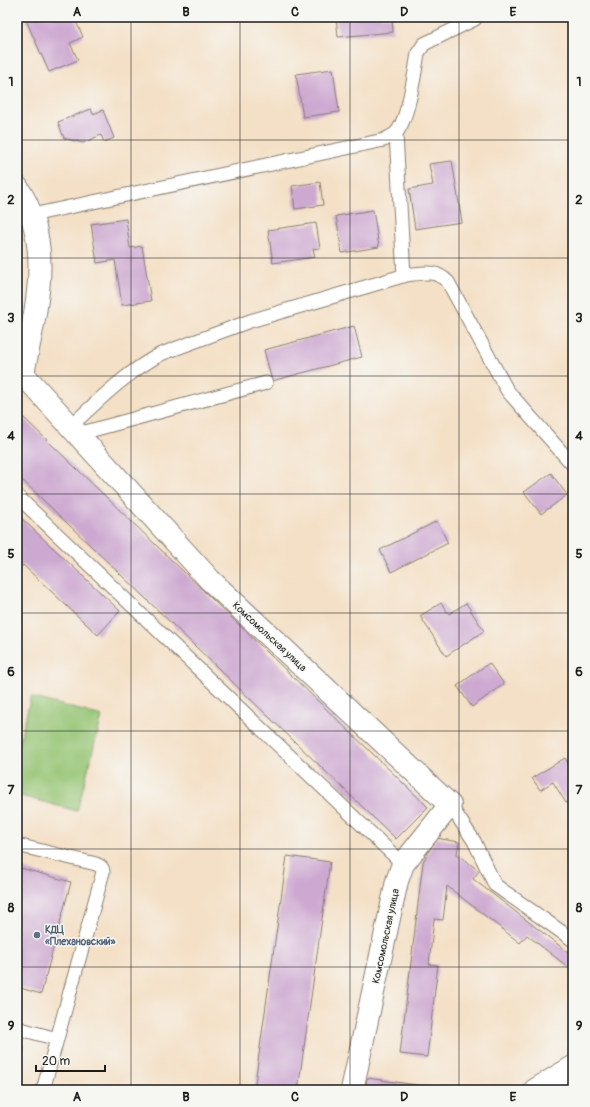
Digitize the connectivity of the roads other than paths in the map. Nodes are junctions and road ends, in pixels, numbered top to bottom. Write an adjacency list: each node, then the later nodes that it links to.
1 (475, 19): 2 (lane)
2 (396, 134): 4 (lane); 5 (lane)
3 (17, 187): 4 (street, Комсомольская улица)
4 (32, 215): 6 (street, Комсомольская улица)
5 (404, 276): 8 (lane); 9 (lane)
6 (20, 381): 8 (street, Комсомольская улица)
7 (266, 383): 8 (lane)
8 (74, 430): 11 (street, Комсомольская улица)
9 (573, 465)
10 (17, 496): 13 (lane)
11 (450, 805): 13 (street, Комсомольская улица); 14 (lane)
12 (17, 845): 16 (lane)
13 (403, 864): 19 (street, Комсомольская улица)
14 (573, 940)
15 (17, 1028): 16 (lane)
16 (58, 1040): 18 (lane)
17 (573, 1067): 20 (street)
18 (43, 1090)
19 (352, 1090)
20 (535, 1090)

